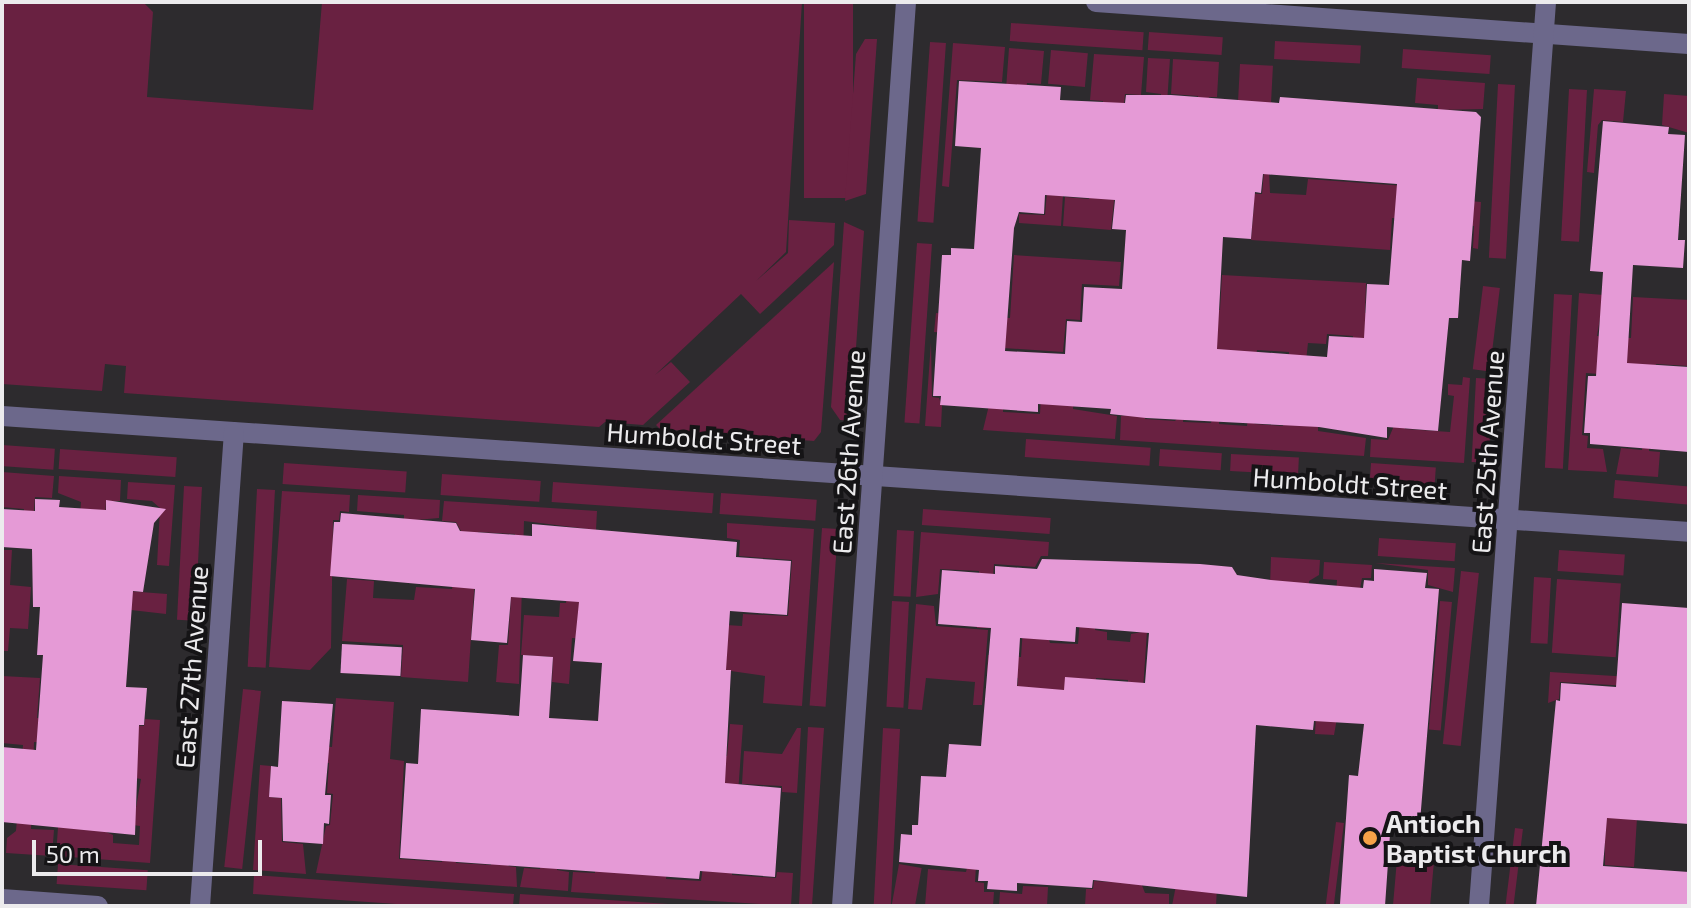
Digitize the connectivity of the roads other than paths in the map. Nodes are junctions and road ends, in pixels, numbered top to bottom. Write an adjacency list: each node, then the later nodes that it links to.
1 (906, 2): 8 (street, East 26th Avenue)
2 (1096, 2): 4 (street)
3 (1546, 2): 4 (street, East 25th Avenue)
4 (1543, 34): 5 (street); 9 (street, East 25th Avenue)
5 (1689, 44)
6 (2, 416): 7 (street, Humboldt Street)
7 (234, 432): 8 (street, Humboldt Street); 13 (street, East 27th Avenue)
8 (872, 476): 9 (street, Humboldt Street); 14 (street, East 26th Avenue)
9 (1508, 520): 10 (street, Humboldt Street); 15 (street, East 25th Avenue)
10 (1689, 532)
11 (2, 899): 12 (street)
12 (98, 906)
13 (200, 906)
14 (842, 906)
15 (1479, 906)

